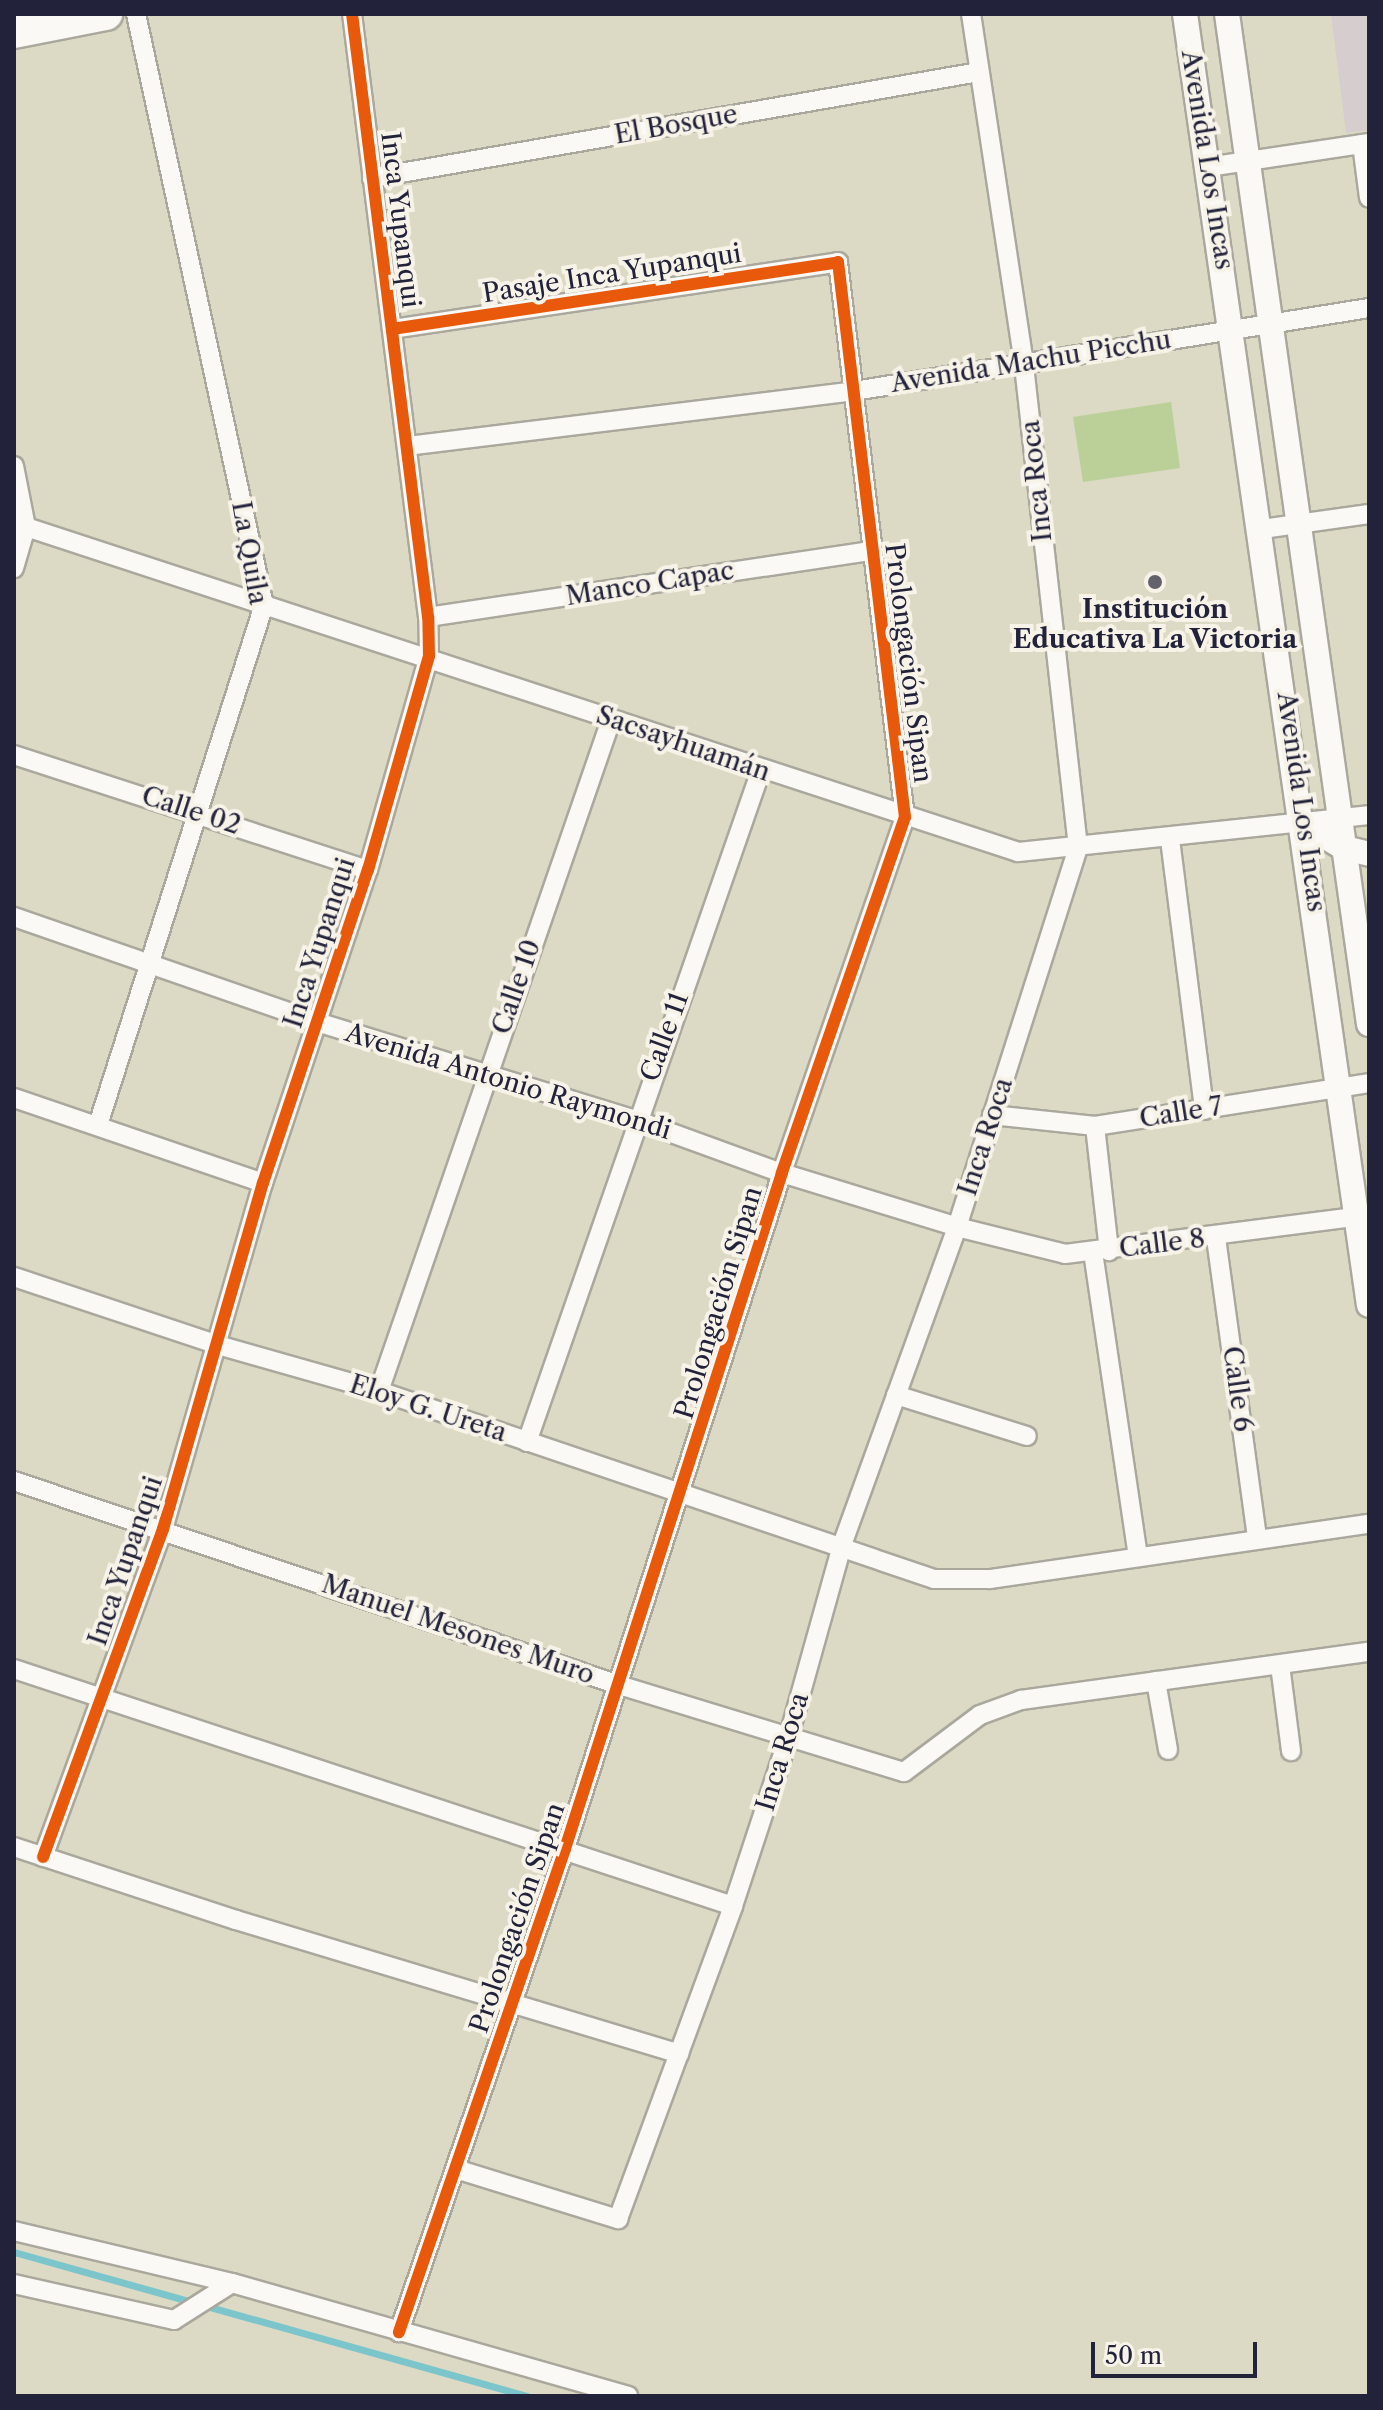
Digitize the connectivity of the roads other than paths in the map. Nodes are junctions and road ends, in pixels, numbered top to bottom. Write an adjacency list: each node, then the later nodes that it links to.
1 (106, 14): 7 (highway)
2 (136, 14): 29 (street, La Quila)
3 (352, 14): 12 (street, Inca Yupanqui)
4 (971, 14): 8 (street, Inca Roca)
5 (1185, 14): 11 (street, Avenida Los Incas)
6 (1227, 14): 10 (street, Avenida Los Incas)
7 (14, 32)
8 (979, 72): 12 (street, El Bosque); 19 (street, Inca Roca)
9 (1366, 144): 10 (street); 13 (street)
10 (1251, 161): 11 (street); 16 (street, Avenida Los Incas)
11 (1208, 167): 17 (street, Avenida Los Incas)
12 (372, 178): 18 (street, Inca Yupanqui)
13 (1369, 198)
14 (838, 262): 18 (street, Pasaje Inca Yupanqui); 20 (street, Prolongación Sipan)
15 (1369, 308): 16 (street, Avenida Machu Picchu)
16 (1272, 322): 17 (street, Avenida Machu Picchu); 24 (street, Avenida Los Incas)
17 (1232, 328): 19 (street, Avenida Machu Picchu); 26 (street, Avenida Los Incas)
18 (392, 329): 21 (street, Inca Yupanqui)
19 (1024, 364): 20 (street, Avenida Machu Picchu); 41 (street, Inca Roca)
20 (854, 391): 21 (street, Avenida Machu Picchu); 27 (street, Prolongación Sipan)
21 (407, 446): 30 (street, Inca Yupanqui)
22 (14, 466): 25 (street)
23 (1369, 514): 24 (street)
24 (1300, 524): 26 (street); 38 (street, Avenida Los Incas)
25 (20, 525): 28 (street); 29 (street, Sacsayhuamán)
26 (1262, 529): 39 (street, Avenida Los Incas)
27 (871, 551): 30 (street, Manco Capac); 37 (street, Prolongación Sipan)
28 (14, 568)
29 (264, 605): 31 (street, Sacsayhuamán); 35 (street, La Quila)
30 (428, 617): 31 (street, Inca Yupanqui)
31 (429, 656): 32 (street, Sacsayhuamán); 44 (street, Inca Yupanqui)
32 (611, 720): 34 (street, Sacsayhuamán); 49 (street, Calle 10)
33 (14, 755): 35 (street, Calle 02)
34 (761, 770): 37 (street, Sacsayhuamán); 55 (street, Calle 11)
35 (200, 813): 44 (street, Calle 02); 46 (street, La Quila)
36 (1369, 815): 38 (street, Sacsayhuamán)
37 (905, 817): 41 (street, Sacsayhuamán); 58 (street, Prolongación Sipan)
38 (1339, 819): 39 (street, Sacsayhuamán); 42 (street, Avenida Los Incas)
39 (1304, 824): 40 (street, Sacsayhuamán); 42 (street); 51 (street, Avenida Los Incas)
40 (1170, 839): 41 (street, Sacsayhuamán); 53 (street)
41 (1078, 847): 54 (street, Inca Roca)
42 (1344, 848): 43 (street); 48 (street, Avenida Los Incas)
43 (1369, 854)
44 (368, 870): 47 (street, Inca Yupanqui)
45 (14, 917): 46 (street, Avenida Antonio Raymondi)
46 (148, 961): 47 (street, Avenida Antonio Raymondi); 56 (street, La Quila)
47 (317, 1022): 49 (street, Avenida Antonio Raymondi); 59 (street, Inca Yupanqui)
48 (1369, 1024)
49 (486, 1075): 55 (street, Avenida Antonio Raymondi); 67 (street, Calle 10)
50 (1369, 1083): 51 (street, Calle 7)
51 (1339, 1089): 53 (street, Calle 7); 60 (street, Avenida Los Incas)
52 (14, 1098): 56 (street)
53 (1204, 1110): 57 (street, Calle 7)
54 (992, 1115): 57 (street, Calle 7); 61 (street, Inca Roca)
55 (636, 1120): 58 (street, Avenida Antonio Raymondi); 70 (street, Calle 11)
56 (98, 1125): 59 (street)
57 (1095, 1126): 63 (street)
58 (782, 1173): 61 (street, Avenida Antonio Raymondi); 72 (street, Prolongación Sipan)
59 (263, 1183): 66 (street, Inca Yupanqui)
60 (1363, 1217): 62 (street, Calle 8); 65 (street, Avenida Los Incas)
61 (957, 1227): 63 (street, Calle 8); 68 (street, Inca Roca)
62 (1216, 1238): 63 (street, Calle 8); 75 (street, Calle 6)
63 (1101, 1252): 77 (street)
64 (14, 1277): 66 (street, Eloy G. Ureta)
65 (1369, 1305)
66 (218, 1345): 67 (street, Eloy G. Ureta); 74 (street, Inca Yupanqui)
67 (379, 1391): 70 (street, Eloy G. Ureta)
68 (896, 1395): 69 (street); 76 (street, Inca Roca)
69 (1027, 1436)
70 (527, 1442): 72 (street, Eloy G. Ureta)
71 (14, 1481): 74 (street, Manuel Mesones Muro)
72 (683, 1494): 76 (street, Eloy G. Ureta); 82 (street, Prolongación Sipan)
73 (1369, 1524): 75 (street, Eloy G. Ureta)
74 (163, 1529): 82 (street, Manuel Mesones Muro); 83 (street, Inca Yupanqui)
75 (1257, 1539): 77 (street, Eloy G. Ureta)
76 (842, 1545): 77 (street, Eloy G. Ureta); 84 (street, Inca Roca)
77 (1138, 1557)
78 (1369, 1652): 79 (street)
79 (1280, 1665): 81 (street); 86 (street)
80 (14, 1669): 83 (street)
81 (1156, 1681): 84 (street, Manuel Mesones Muro); 85 (street)
82 (619, 1685): 84 (street, Manuel Mesones Muro); 88 (street, Prolongación Sipan)
83 (102, 1699): 88 (street); 89 (street, Inca Yupanqui)
84 (788, 1739): 90 (street, Inca Roca)
85 (1168, 1750)
86 (1291, 1751)
87 (14, 1847): 89 (street)
88 (565, 1849): 90 (street); 91 (street, Prolongación Sipan)
89 (43, 1857): 91 (street)
90 (733, 1906): 92 (street, Inca Roca)
91 (513, 2002): 92 (street); 93 (street, Prolongación Sipan)
92 (679, 2054): 93 (street, Inca Roca)
93 (456, 2169): 97 (street, Prolongación Sipan)
94 (14, 2231): 95 (street)
95 (232, 2283): 96 (street); 97 (street)
96 (14, 2284)
97 (399, 2332): 98 (street)
98 (628, 2396)

